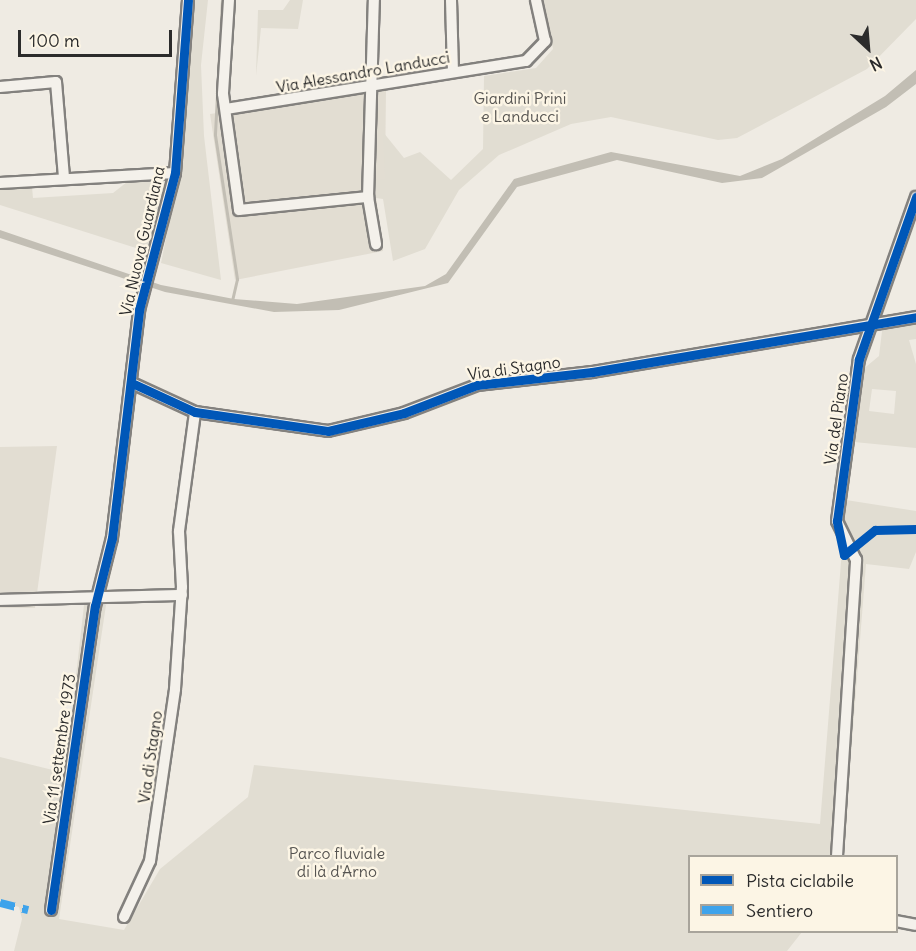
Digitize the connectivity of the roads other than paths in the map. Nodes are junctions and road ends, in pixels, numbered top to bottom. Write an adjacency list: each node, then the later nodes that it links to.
1 (188, 0): 10 (street, Via Nuova Guardiana)
2 (229, 0): 9 (street)
3 (374, 0): 8 (street)
4 (451, 0): 6 (street)
5 (536, 0): 6 (street, Via Alessandro Landucci)
6 (453, 72): 8 (street, Via Alessandro Landucci)
7 (0, 87): 11 (street)
8 (374, 87): 9 (street, Via Alessandro Landucci); 13 (street)
9 (226, 109): 13 (street)
10 (175, 172): 11 (street); 18 (street, Via Nuova Guardiana)
11 (64, 177): 12 (street)
12 (0, 183)
13 (368, 196): 15 (street)
14 (916, 197): 17 (street, Via del Piano)
15 (376, 244)
16 (916, 317): 17 (street)
17 (873, 324): 19 (street, Via di Stagno); 23 (street, Via del Piano)
18 (134, 384): 19 (street, Via di Stagno); 20 (street, Via Nuova Guardiana)
19 (195, 412): 21 (street, Via di Stagno)
20 (99, 594): 21 (street); 22 (street); 24 (street, Via 11 settembre 1973)
21 (182, 595): 25 (street, Via di Stagno)
22 (0, 600)
23 (837, 855)
24 (51, 910)
25 (124, 917)
26 (898, 921): 27 (street)
27 (916, 925)

